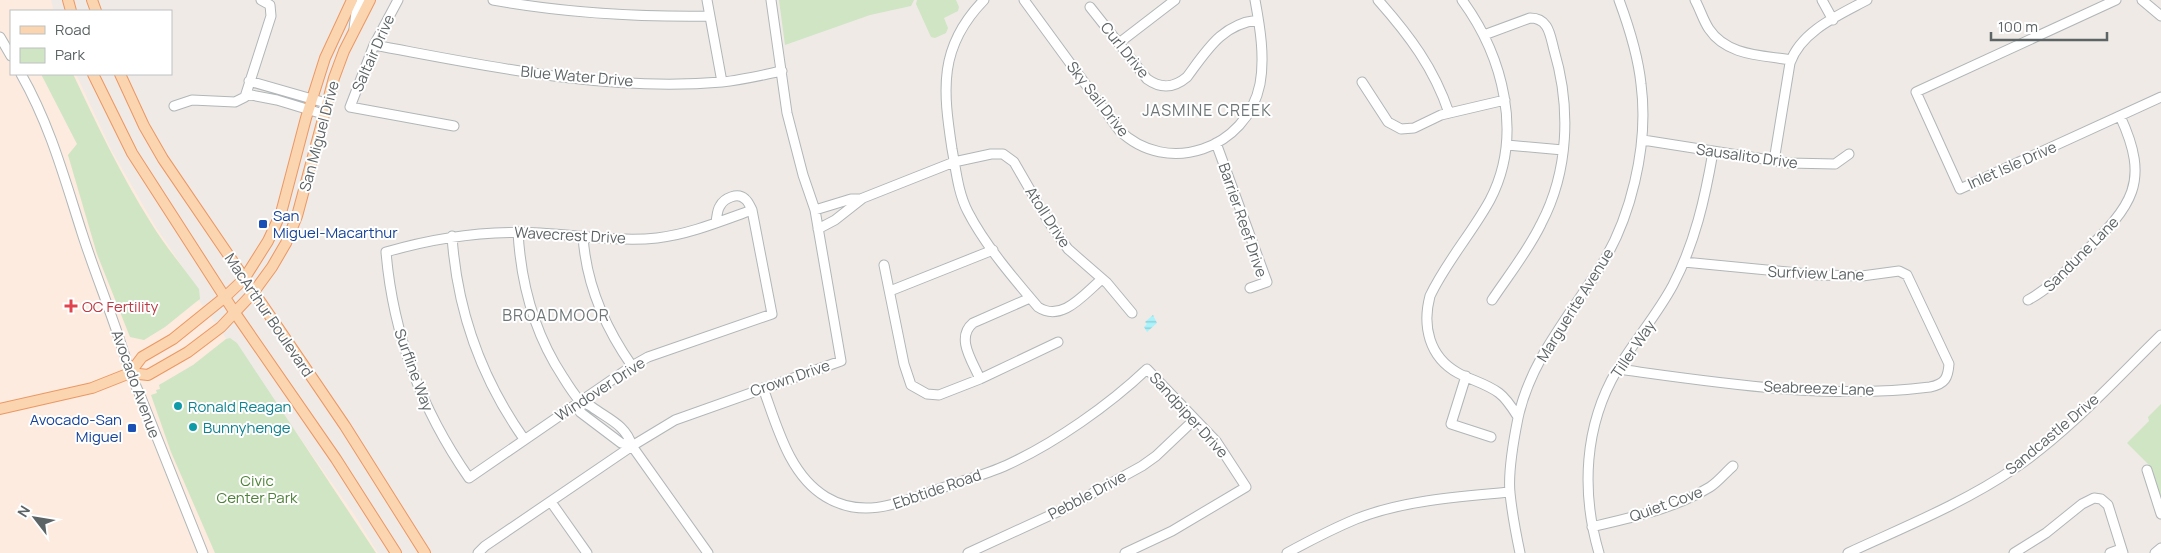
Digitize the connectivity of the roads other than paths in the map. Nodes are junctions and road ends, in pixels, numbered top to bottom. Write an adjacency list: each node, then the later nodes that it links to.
1 (261, 0): 37 (street)
2 (352, 0): 42 (main road, San Miguel Drive)
3 (362, 0): 26 (street)
4 (370, 0): 26 (main road, San Miguel Drive)
5 (398, 0): 30 (street, Saltair Drive)
6 (493, 0): 22 (street)
7 (707, 0): 22 (street)
8 (771, 0): 33 (street, Crown Drive)
9 (984, 0): 58 (street)
10 (1024, 0): 52 (street, Sky Sail Drive)
11 (1175, 0): 29 (street)
12 (1255, 0): 24 (street, Sky Sail Drive)
13 (1378, 0): 47 (street)
14 (1462, 0): 27 (street)
15 (1619, 0): 51 (street, Marguerite Avenue)
16 (1695, 0): 32 (street)
17 (1822, 0): 25 (street)
18 (1867, 0): 25 (street)
19 (2116, 0): 49 (street, Inlet Isle Drive)
20 (2142, 0): 23 (street)
21 (1090, 7): 29 (street, Curl Drive)
22 (710, 16): 38 (street)
23 (2161, 16)
24 (1258, 20): 29 (street, Curl Drive); 52 (street, Sky Sail Drive)
25 (1833, 20): 32 (street)
26 (354, 30): 44 (main road, San Miguel Drive)
27 (1484, 35): 43 (street); 54 (street)
28 (1, 41): 31 (street)
29 (1119, 43)
30 (374, 45): 38 (street, Blue Water Drive); 50 (street, Saltair Drive)
31 (10, 54)
32 (1791, 60): 57 (street)
33 (782, 71): 38 (street, Blue Water Drive); 62 (street, Crown Drive)
34 (22, 75): 90 (street, Avocado Avenue)
35 (93, 75): 78 (main road, MacArthur Boulevard)
36 (120, 75): 73 (main road, MacArthur Boulevard)
37 (250, 81): 40 (street); 42 (street)
38 (722, 82)
39 (1362, 82): 47 (street)
40 (246, 94): 45 (street); 46 (street)
41 (2161, 97): 49 (street, Inlet Isle Drive)
42 (311, 98): 44 (street); 46 (main road, San Miguel Drive)
43 (1505, 100): 47 (street); 53 (street)
44 (326, 103): 48 (main road, San Miguel Drive)
45 (174, 106)
46 (308, 110): 48 (street); 73 (main road, San Miguel Drive)
47 (1450, 113)
48 (323, 114): 77 (main road, San Miguel Drive)
49 (2120, 116): 81 (street, Sandune Lane)
50 (454, 126)
51 (1643, 140): 55 (street, Sausalito Drive); 96 (street, Marguerite Avenue)
52 (1216, 143): 75 (street, Barrier Reef Drive)
53 (1507, 145): 54 (street); 91 (street)
54 (1563, 150): 80 (street)
55 (1714, 152): 57 (street, Sausalito Drive); 71 (street, Tiller Way)
56 (1849, 154): 57 (street, Sausalito Drive)
57 (1774, 161)
58 (954, 162): 59 (street, Atoll Drive); 69 (street); 74 (street, Atoll Drive)
59 (860, 200): 60 (street); 63 (street)
60 (831, 206): 62 (street); 63 (street)
61 (752, 210): 64 (street, Wavecrest Drive); 64 (street); 87 (street, Windover Drive)
62 (814, 210): 65 (street, Crown Drive)
63 (835, 220): 65 (street)
64 (716, 222): 68 (street, Wavecrest Drive)
65 (818, 229): 93 (street, Crown Drive)
66 (518, 232): 67 (street, Wavecrest Drive); 68 (street, Wavecrest Drive); 94 (street)
67 (452, 236): 70 (street, Wavecrest Drive); 99 (street)
68 (583, 236): 87 (street)
69 (994, 250): 76 (street); 79 (street)
70 (386, 252): 103 (street, Surfline Way)
71 (1684, 262): 82 (street, Surfview Lane); 89 (street, Tiller Way)
72 (884, 265): 76 (street)
73 (244, 279): 77 (main road, MacArthur Boulevard); 78 (main road, San Miguel Drive)
74 (1102, 279): 79 (street); 84 (street, Atoll Drive)
75 (1250, 288)
76 (890, 291): 92 (street)
77 (253, 293): 83 (main road, San Miguel Drive); 112 (main road, MacArthur Boulevard)
78 (225, 296): 83 (main road, MacArthur Boulevard); 90 (main road, San Miguel Drive)
79 (1030, 298): 92 (street)
80 (1492, 300)
81 (2028, 300)
82 (1923, 312): 89 (street, Seabreeze Lane)
83 (235, 313): 90 (main road, San Miguel Drive); 111 (main road, MacArthur Boulevard)
84 (1132, 313)
85 (2161, 335): 121 (street, Sandcastle Drive)
86 (1058, 342): 92 (street)
87 (632, 366): 94 (street, Windover Drive)
88 (1147, 369): 93 (street, Ebbtide Road); 97 (street, Sandpiper Drive)
89 (1618, 369): 107 (street, Tiller Way)
90 (130, 373): 95 (main road, San Miguel Drive); 110 (street, Avocado Avenue)
91 (1466, 376): 96 (street); 98 (street)
92 (980, 379)
93 (763, 388): 100 (street, Crown Drive)
94 (580, 401): 99 (street, Windover Drive); 100 (street)
95 (0, 409)
96 (1518, 417): 104 (street, Marguerite Avenue)
97 (1195, 420): 116 (street, Pebble Drive); 117 (street, Sandpiper Drive)
98 (1491, 437)
99 (524, 439): 103 (street, Windover Drive)
100 (632, 446): 105 (street, Crown Drive); 115 (street)
101 (1732, 466): 107 (street, Quiet Cove)
102 (2146, 470): 106 (street)
103 (469, 478)
104 (1510, 492): 118 (street); 119 (street, Marguerite Avenue)
105 (551, 502): 113 (street, Crown Drive); 114 (street)
106 (2161, 514)
107 (1592, 526): 120 (street, Tiller Way)
108 (2161, 548): 124 (street)
109 (2122, 551): 122 (street); 123 (street)
110 (203, 553)
111 (396, 553)
112 (424, 553)
113 (478, 553)
114 (587, 553)
115 (708, 553)
116 (968, 553)
117 (1125, 553)
118 (1287, 553)
119 (1520, 553)
120 (1600, 553)
121 (1848, 553)
122 (2014, 553)
123 (2110, 553)
124 (2155, 553)

